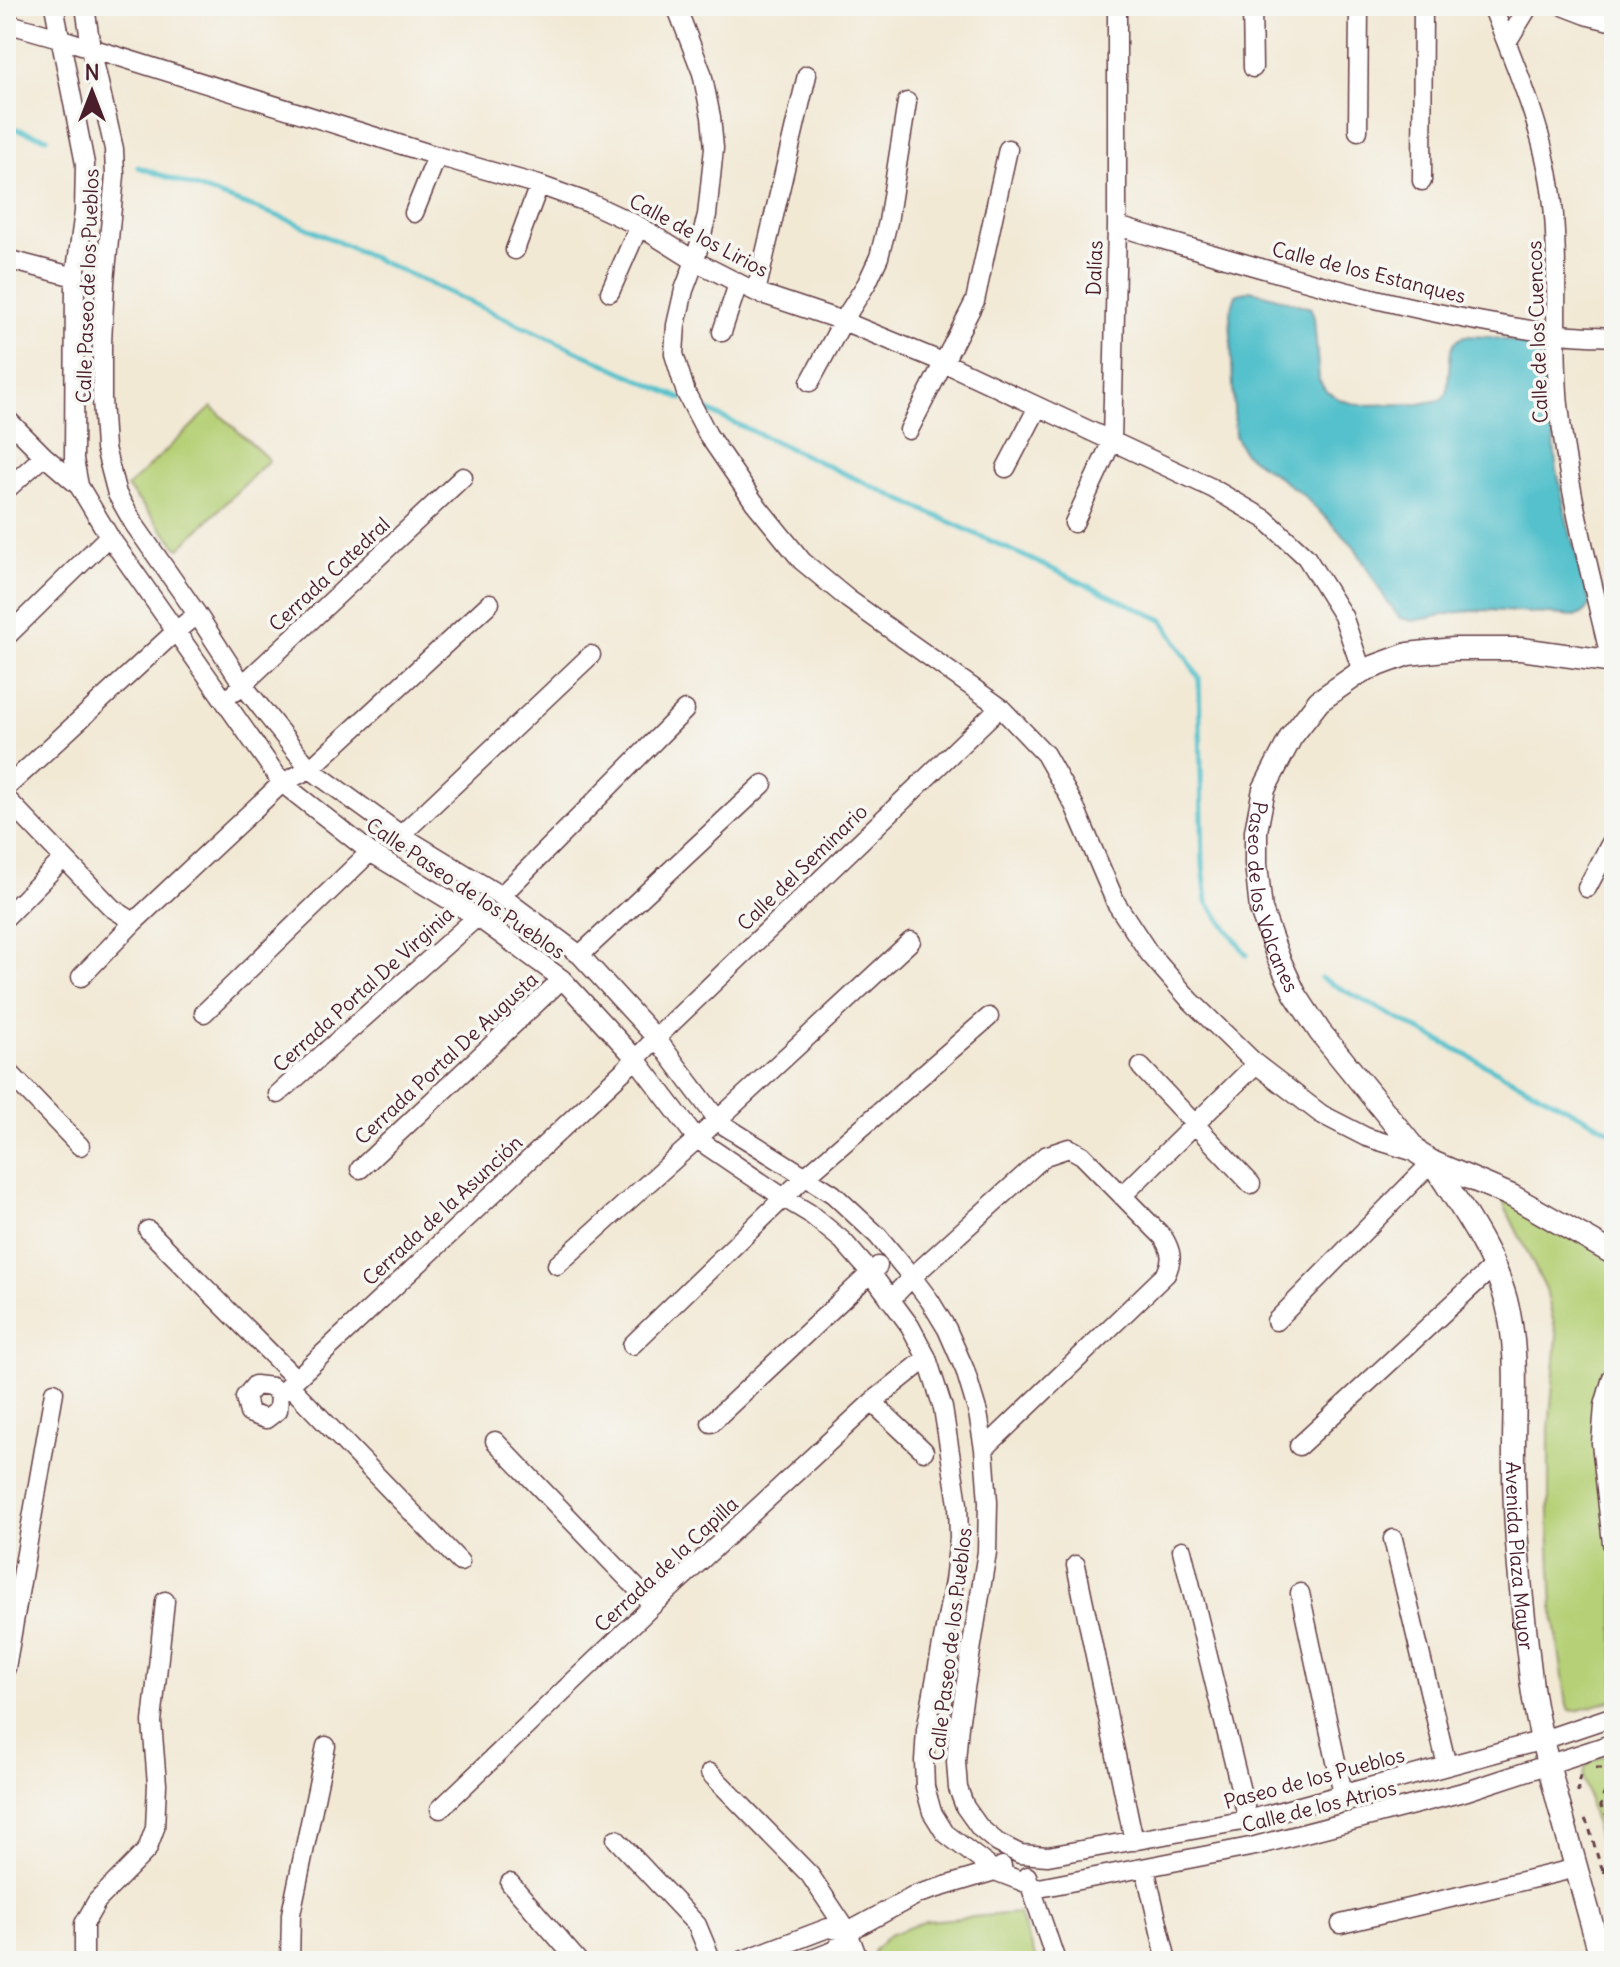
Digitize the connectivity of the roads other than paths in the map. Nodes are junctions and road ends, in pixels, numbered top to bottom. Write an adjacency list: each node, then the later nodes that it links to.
1 (54, 6): 13 (street, Calle Paseo de los Pueblos)
2 (85, 6): 15 (street, Calle Paseo de los Pueblos)
3 (676, 6): 31 (street)
4 (1117, 6): 28 (street, Dalías)
5 (1252, 6): 16 (street)
6 (1359, 6): 19 (street)
7 (1423, 6): 22 (street)
8 (1492, 6): 14 (street, Calle de los Cuencos)
9 (1529, 6): 14 (street)
10 (1563, 6): 11 (street)
11 (1614, 22)
12 (6, 23): 13 (street, Calle de los Lirios)
13 (59, 38): 15 (street, Calle de los Lirios); 24 (street, Calle Paseo de los Pueblos)
14 (1507, 42): 38 (street, Calle de los Cuencos)
15 (91, 48): 21 (street, Calle de los Lirios); 26 (street, Calle Paseo de los Pueblos)
16 (1253, 68)
17 (807, 75): 35 (street)
18 (907, 102): 36 (street)
19 (1358, 131)
20 (1008, 149): 40 (street)
21 (437, 156): 23 (street, Calle de los Lirios); 25 (street)
22 (1422, 181)
23 (539, 185): 27 (street, Calle de los Lirios); 29 (street)
24 (84, 212): 26 (street); 32 (street, Calle Paseo de los Pueblos)
25 (414, 213)
26 (111, 217): 54 (street, Calle Paseo de los Pueblos)
27 (639, 226): 31 (street, Calle de los Lirios); 34 (street)
28 (1117, 226): 38 (street, Calle de los Estanques); 45 (street, Dalías)
29 (515, 250)
30 (6, 259): 32 (street)
31 (695, 261): 33 (street, Calle de los Lirios); 62 (street)
32 (75, 277): 49 (street, Calle Paseo de los Pueblos)
33 (738, 284): 35 (street, Calle de los Lirios); 37 (street)
34 (610, 292)
35 (756, 292): 36 (street, Calle de los Lirios)
36 (843, 321): 40 (street, Calle de los Lirios); 41 (street)
37 (722, 332)
38 (1556, 334): 39 (street, Calle de los Estanques); 58 (street, Calle de los Cuencos)
39 (1614, 337)
40 (945, 363): 42 (street, Calle de los Lirios); 44 (street)
41 (810, 382)
42 (1038, 407): 45 (street, Calle de los Lirios); 47 (street)
43 (6, 418): 46 (street)
44 (909, 430)
45 (1112, 441): 51 (street, Dalías); 59 (street, Calle de los Lirios)
46 (44, 456): 49 (street); 50 (street)
47 (1006, 468)
48 (463, 477): 60 (street, Cerrada Catedral)
49 (79, 486): 52 (street, Calle Paseo de los Pueblos)
50 (6, 490)
51 (1074, 523)
52 (109, 536): 55 (street, Calle Paseo de los Pueblos); 56 (street)
53 (490, 603): 64 (street)
54 (197, 614): 55 (street); 60 (street, Calle Paseo de los Pueblos)
55 (175, 632): 61 (street, Calle Paseo de los Pueblos); 67 (street)
56 (6, 637)
57 (591, 655): 69 (street)
58 (1613, 662): 59 (street, Paseo de los Volcanes)
59 (1362, 671): 94 (street, Paseo de los Volcanes)
60 (243, 685): 61 (street, Cerrada Catedral); 64 (street, Calle Paseo de los Pueblos)
61 (225, 702): 65 (street, Calle Paseo de los Pueblos)
62 (1000, 707): 84 (street, Calle del Seminario); 86 (street)
63 (685, 710): 74 (street)
64 (310, 769): 65 (street); 69 (street, Calle Paseo de los Pueblos)
65 (282, 783): 71 (street, Calle Paseo de los Pueblos); 77 (street)
66 (763, 784): 79 (street)
67 (6, 788)
68 (6, 798): 72 (street)
69 (401, 835): 74 (street, Calle Paseo de los Pueblos)
70 (1614, 837): 73 (street)
71 (370, 852): 76 (street, Calle Paseo de los Pueblos); 82 (street)
72 (63, 859): 75 (street); 77 (street)
73 (1587, 888)
74 (501, 896): 79 (street, Calle Paseo de los Pueblos)
75 (6, 917)
76 (477, 917): 81 (street, Calle Paseo de los Pueblos); 89 (street, Cerrada Portal De Virginia)
77 (134, 922): 80 (street)
78 (911, 941): 90 (street)
79 (580, 955): 84 (street, Calle Paseo de los Pueblos)
80 (81, 977)
81 (562, 979): 85 (street, Calle Paseo de los Pueblos); 95 (street, Cerrada Portal De Augusta)
82 (204, 1013)
83 (989, 1017): 96 (street)
84 (656, 1038): 85 (street, Calle del Seminario); 90 (street, Calle Paseo de los Pueblos)
85 (636, 1059): 92 (street, Calle Paseo de los Pueblos); 112 (street, Cerrada de la Asunción)
86 (1256, 1064): 91 (street); 94 (street)
87 (1141, 1067): 91 (street)
88 (6, 1069): 93 (street)
89 (278, 1094)
90 (717, 1119): 92 (street); 96 (street, Calle Paseo de los Pueblos)
91 (1195, 1125): 97 (street); 98 (street)
92 (697, 1139): 99 (street, Calle Paseo de los Pueblos); 103 (street)
93 (80, 1146)
94 (1425, 1158): 102 (street, Paseo de los Volcanes); 104 (street, Avenida Plaza Mayor); 108 (street)
95 (360, 1169)
96 (805, 1177): 99 (street); 101 (street, Calle Paseo de los Pueblos)
97 (1251, 1184)
98 (1122, 1196): 106 (street); 118 (street)
99 (784, 1198): 105 (street, Calle Paseo de los Pueblos); 109 (street)
100 (148, 1230): 112 (street)
101 (891, 1253): 105 (street); 106 (street, Calle Paseo de los Pueblos)
102 (1614, 1254)
103 (557, 1265)
104 (1494, 1266): 117 (street); 130 (street, Avenida Plaza Mayor)
105 (871, 1273): 107 (street, Calle Paseo de los Pueblos); 115 (street)
106 (912, 1277): 107 (street); 118 (street, Calle Paseo de los Pueblos)
107 (890, 1300): 110 (street, Calle Paseo de los Pueblos)
108 (1276, 1321)
109 (632, 1345)
110 (927, 1358): 114 (street, Cerrada de la Capilla); 144 (street, Calle Paseo de los Pueblos)
111 (1614, 1378): 121 (street)
112 (288, 1386): 123 (street)
113 (54, 1392): 128 (street)
114 (872, 1402): 119 (street); 127 (street, Cerrada de la Capilla)
115 (711, 1423)
116 (495, 1441): 127 (street)
117 (1299, 1446)
118 (984, 1449): 141 (street, Calle Paseo de los Pueblos)
119 (924, 1451)
120 (1393, 1539): 134 (street)
121 (1614, 1543)
122 (1182, 1550): 138 (street)
123 (460, 1562)
124 (1076, 1565): 140 (street)
125 (1300, 1593): 136 (street)
126 (165, 1601): 149 (street)
127 (653, 1605): 137 (street, Cerrada de la Capilla)
128 (6, 1668)
129 (1614, 1716): 130 (street, Paseo de los Pueblos)
130 (1543, 1740): 133 (street, Avenida Plaza Mayor); 134 (street, Paseo de los Pueblos)
131 (1614, 1743): 133 (street, Calle de los Atrios)
132 (326, 1746): 150 (street)
133 (1548, 1764): 142 (street, Calle de los Atrios); 143 (street, Avenida Plaza Mayor)
134 (1447, 1766): 136 (street, Paseo de los Pueblos)
135 (710, 1773): 148 (street)
136 (1343, 1794): 138 (street, Paseo de los Pueblos)
137 (440, 1809)
138 (1248, 1820): 140 (street, Paseo de los Pueblos)
139 (616, 1839): 152 (street)
140 (1134, 1841): 141 (street, Paseo de los Pueblos)
141 (1020, 1854): 144 (street); 146 (street)
142 (1145, 1868): 146 (street, Calle de los Atrios); 157 (street)
143 (1577, 1868): 147 (street); 158 (street, Avenida Plaza Mayor)
144 (995, 1871): 146 (street, Calle Paseo de los Pueblos); 148 (street)
145 (510, 1883): 151 (street)
146 (1029, 1884): 156 (street)
147 (1341, 1924)
148 (848, 1932): 153 (street); 154 (street); 155 (street)
149 (84, 1961)
150 (290, 1961)
151 (578, 1961)
152 (712, 1961)
153 (741, 1961)
154 (807, 1961)
155 (859, 1961)
156 (1056, 1961)
157 (1167, 1961)
158 (1602, 1961)

